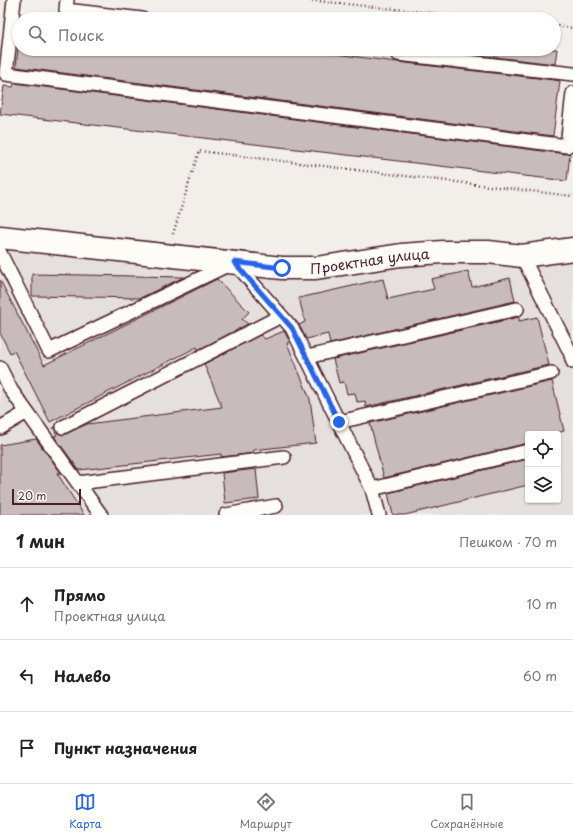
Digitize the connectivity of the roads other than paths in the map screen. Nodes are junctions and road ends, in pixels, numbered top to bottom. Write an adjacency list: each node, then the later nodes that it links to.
1 (14, 0): 3 (lane)
2 (67, 0): 4 (lane)
3 (13, 12)
4 (83, 12)
5 (12, 18): 8 (lane)
6 (416, 56): 7 (lane)
7 (573, 74)
8 (573, 93)
9 (0, 237): 13 (street, Проектная улица)
10 (573, 249): 12 (street, Проектная улица)
11 (0, 253): 13 (lane)
12 (522, 256): 13 (street, Проектная улица); 17 (lane)
13 (234, 262): 15 (lane)
14 (517, 309): 16 (lane)
15 (281, 316): 16 (lane); 22 (lane)
16 (307, 357): 21 (lane)
17 (573, 362)
18 (0, 368): 20 (lane)
19 (551, 374): 21 (lane)
20 (27, 412): 23 (lane); 26 (lane)
21 (339, 422): 27 (lane)
22 (63, 426)
23 (0, 428)
24 (525, 452): 27 (lane)
25 (284, 457): 26 (lane)
26 (78, 483): 29 (lane)
27 (372, 489): 31 (lane)
28 (276, 506): 30 (lane)
29 (101, 515)
30 (226, 515)
31 (379, 515)

